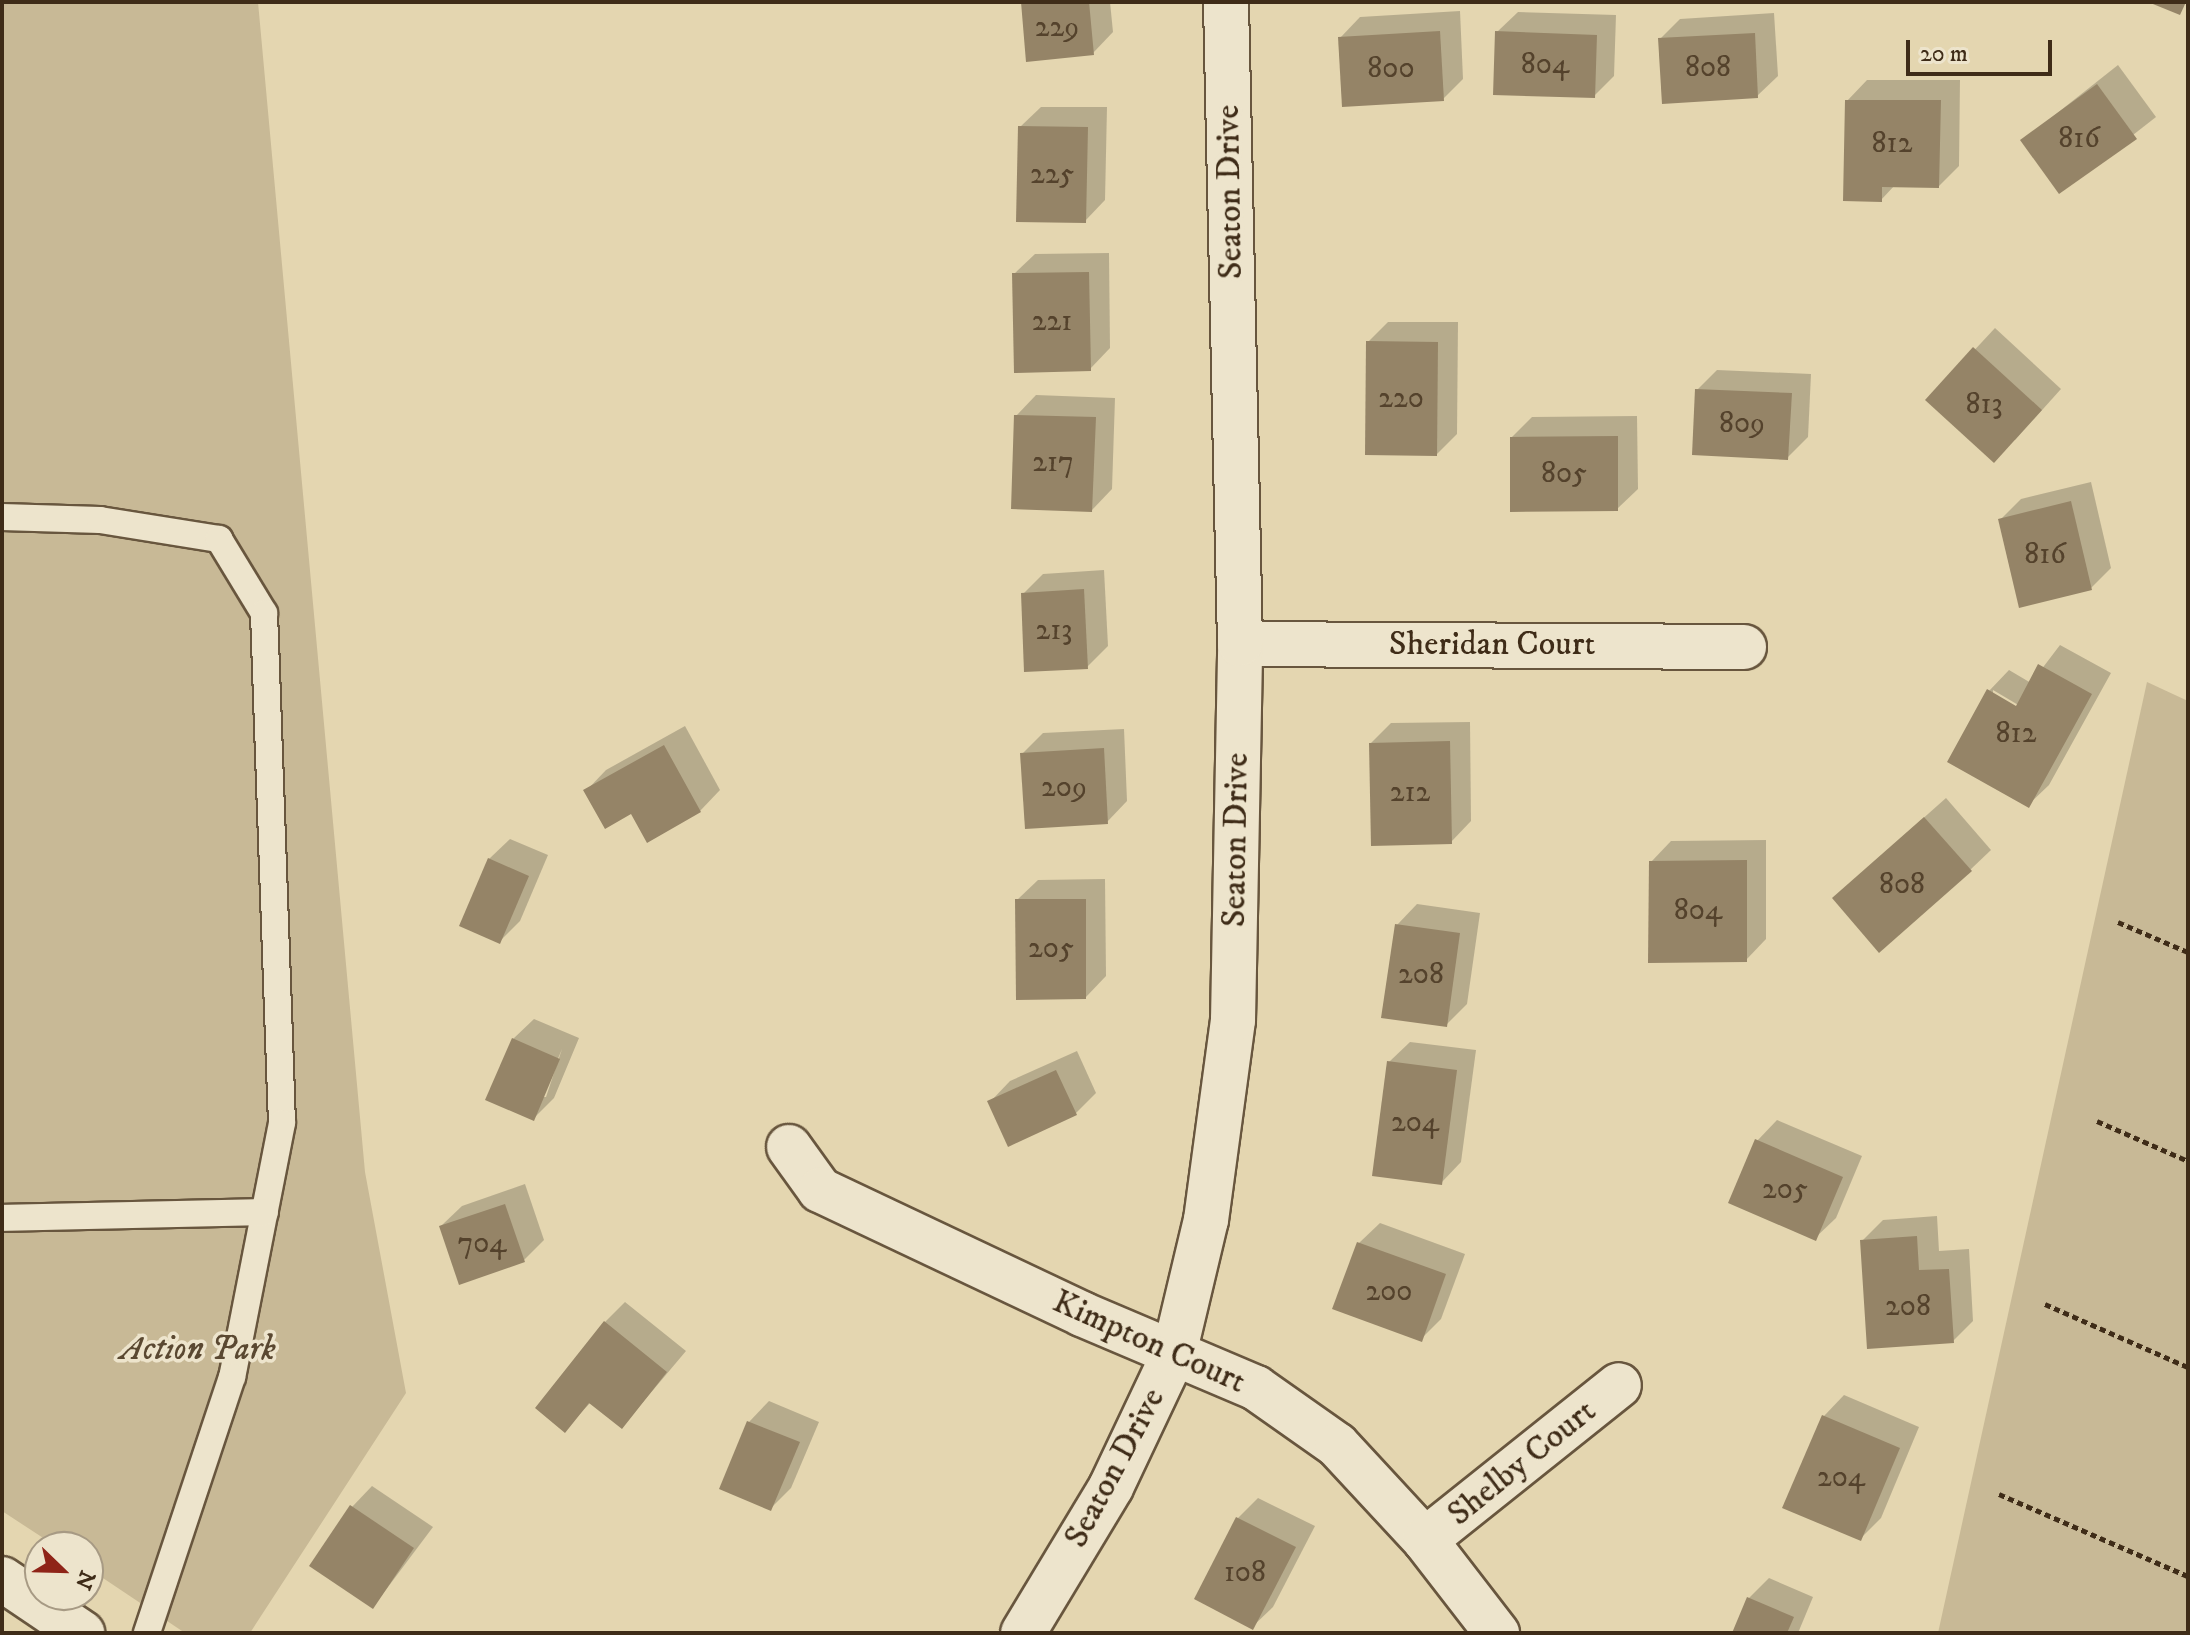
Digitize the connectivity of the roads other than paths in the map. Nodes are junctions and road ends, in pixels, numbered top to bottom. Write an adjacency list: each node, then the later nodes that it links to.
1 (1226, 2): 3 (street, Seaton Drive)
2 (2, 517): 6 (lane)
3 (1240, 644): 4 (street, Sheridan Court); 8 (street, Seaton Drive)
4 (1744, 647)
5 (789, 1147): 8 (street, Kimpton Court)
6 (265, 1212): 7 (lane); 13 (lane)
7 (2, 1218)
8 (1174, 1354): 10 (street, Kimpton Court); 14 (street, Seaton Drive)
9 (1619, 1385): 10 (street, Shelby Court)
10 (1425, 1540): 15 (street, Kimpton Court)
11 (2, 1579): 12 (street)
12 (82, 1633)
13 (147, 1633)
14 (1023, 1633)
15 (1497, 1633)

